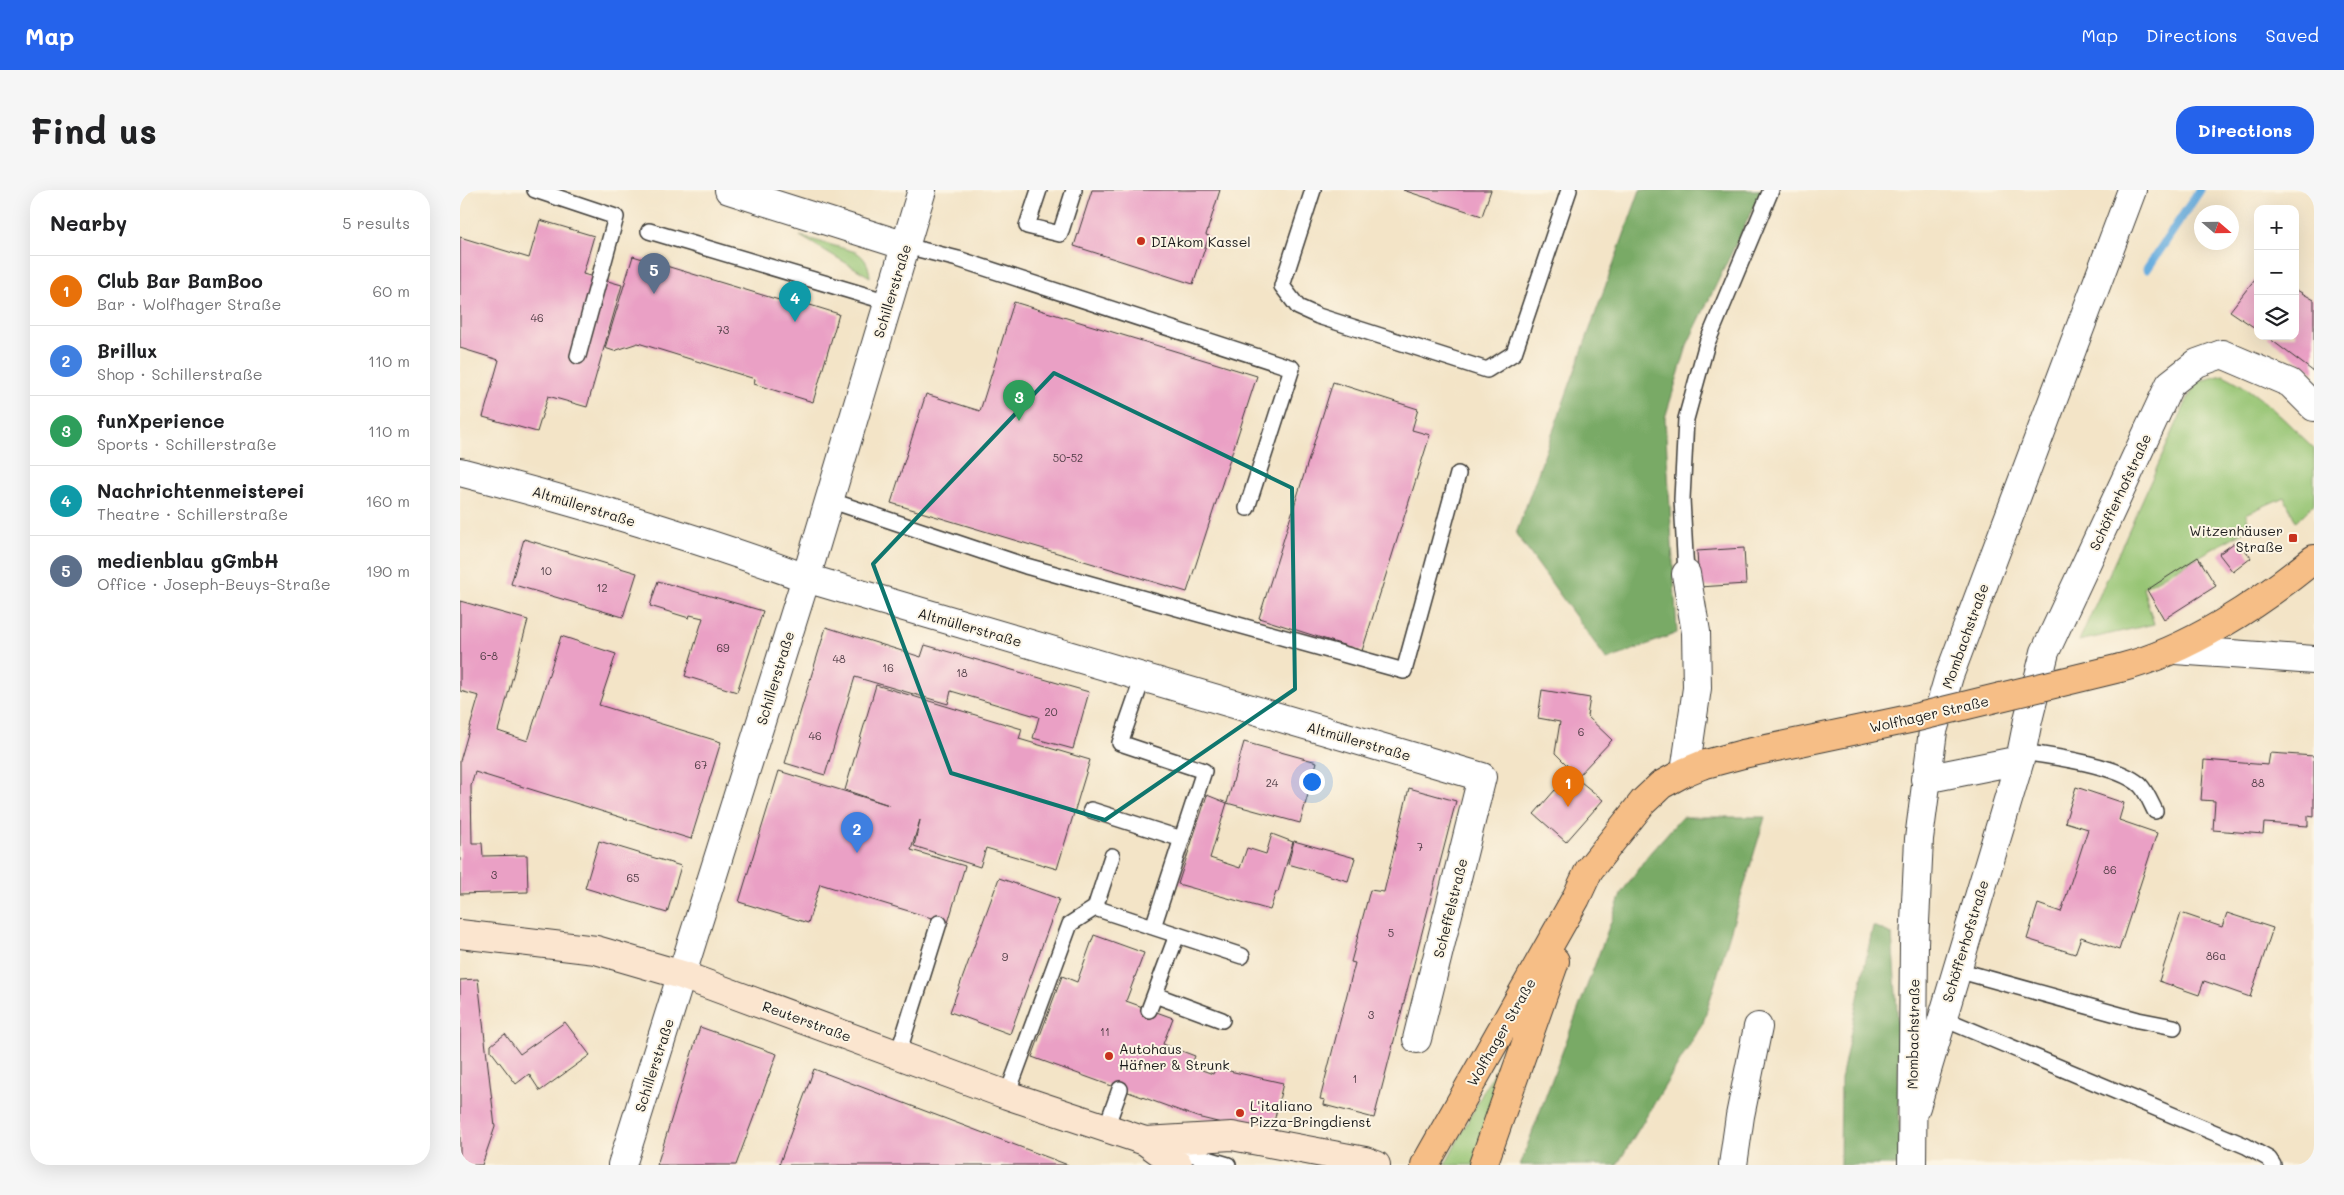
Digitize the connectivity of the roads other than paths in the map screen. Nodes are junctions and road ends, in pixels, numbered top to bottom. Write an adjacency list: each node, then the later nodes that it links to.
1 (535, 190): 13 (lane)
2 (729, 190): 11 (street)
3 (922, 190): 11 (street, Schillerstraße)
4 (1040, 190): 5 (lane)
5 (1074, 190)
6 (1313, 190): 7 (lane)
7 (1569, 190)
8 (1771, 190): 20 (lane)
9 (2132, 190): 28 (street, Mombachstraße)
10 (649, 231): 12 (lane)
11 (906, 246): 12 (street, Schillerstraße); 18 (lane)
12 (888, 302): 17 (street, Schillerstraße)
13 (578, 356)
14 (2314, 407): 25 (street, Schöfferhofstraße)
15 (460, 472): 21 (street, Altmüllerstraße)
16 (1458, 474): 17 (lane)
17 (829, 500): 21 (street, Schillerstraße)
18 (1247, 508)
19 (2314, 558): 22 (main road, Wolfhager Straße)
20 (1686, 574): 26 (street)
21 (806, 578): 24 (street, Altmüllerstraße); 41 (street, Schillerstraße)
22 (2175, 650): 23 (street); 26 (main road, Wolfhager Straße, bridge)
23 (2314, 660)
24 (1143, 677): 27 (street, Altmüllerstraße); 31 (lane)
25 (2021, 756): 28 (street); 30 (lane); 40 (street, Schöfferhofstraße)
26 (1693, 768): 33 (main road, Wolfhager Straße)
27 (1482, 777): 48 (street, Scheffelstraße)
28 (1925, 779): 52 (street, Mombachstraße)
29 (1091, 810): 31 (lane)
30 (2155, 811)
31 (1182, 838): 36 (lane)
32 (1112, 856): 34 (lane)
33 (1576, 898): 59 (main road, Wolfhager Straße); 60 (main road, Wolfhager Straße)
34 (1095, 908): 36 (lane); 51 (lane)
35 (939, 923): 49 (lane)
36 (1153, 927): 38 (lane)
37 (460, 934): 41 (main road, Reuterstraße)
38 (1177, 935): 39 (lane); 42 (lane)
39 (1242, 956)
40 (1957, 970): 44 (street, Schöfferhofstraße); 47 (lane)
41 (682, 975): 49 (main road, Reuterstraße); 55 (street, Schillerstraße)
42 (1155, 995): 43 (lane); 45 (lane)
43 (1149, 1010)
44 (1942, 1018): 52 (street, Schöfferhofstraße); 63 (lane)
45 (1222, 1020)
46 (1758, 1027): 61 (street)
47 (2174, 1027)
48 (1417, 1039)
49 (898, 1054): 51 (main road, Reuterstraße)
50 (1120, 1089): 53 (lane)
51 (1007, 1095): 53 (main road, Reuterstraße)
52 (1912, 1123): 62 (street, Mombachstraße)
53 (1106, 1128): 54 (main road, Reuterstraße)
54 (1145, 1141): 56 (main road, Reuterstraße); 57 (lane); 58 (main road, Reuterstraße)
55 (622, 1165)
56 (1178, 1165)
57 (1228, 1165)
58 (1376, 1165)
59 (1425, 1165)
60 (1483, 1165)
61 (1733, 1165)
62 (1912, 1165)
63 (2273, 1165)

